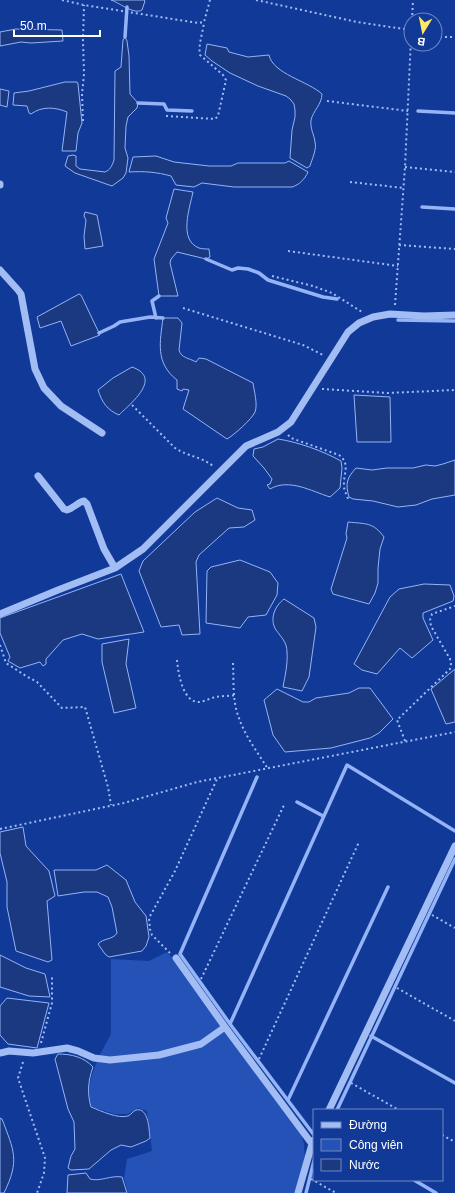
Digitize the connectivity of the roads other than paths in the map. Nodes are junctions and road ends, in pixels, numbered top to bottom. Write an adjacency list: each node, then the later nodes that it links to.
1 (0, 270): 3 (street)
2 (455, 315): 5 (street)
3 (102, 434)
4 (38, 476): 5 (street)
5 (116, 568): 6 (street)
6 (0, 614)
7 (455, 846): 11 (street)
8 (176, 958): 9 (street)
9 (224, 1027): 10 (street); 12 (street)
10 (0, 1053)
11 (328, 1109)
12 (313, 1142): 13 (street)
13 (298, 1193)

